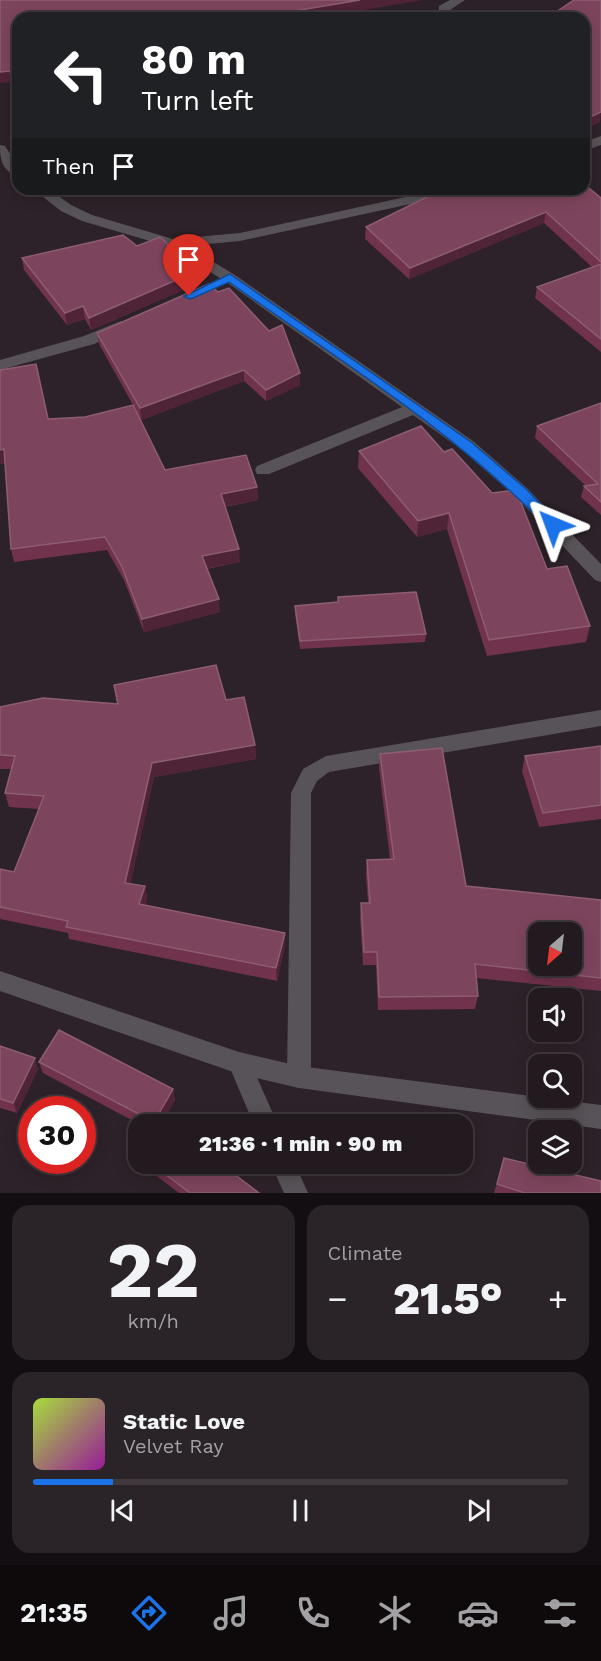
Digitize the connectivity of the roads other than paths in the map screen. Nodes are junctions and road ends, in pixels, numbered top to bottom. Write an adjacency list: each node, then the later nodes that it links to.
1 (459, 0): 2 (street)
2 (443, 9)
3 (0, 149): 4 (street)
4 (9, 168)
5 (48, 195): 7 (street)
6 (433, 195): 7 (street)
7 (172, 243): 8 (street)
8 (230, 278): 9 (street); 12 (street)
9 (208, 287)
10 (132, 321): 11 (street)
11 (0, 365)
12 (415, 408): 13 (street); 14 (street)
13 (263, 470)
14 (601, 574)
15 (601, 718): 18 (street)
16 (0, 981): 17 (street)
17 (239, 1063): 18 (street); 19 (street)
18 (299, 1077): 20 (street)
19 (261, 1114)
20 (601, 1117)
21 (287, 1174): 22 (street)
22 (296, 1193)

